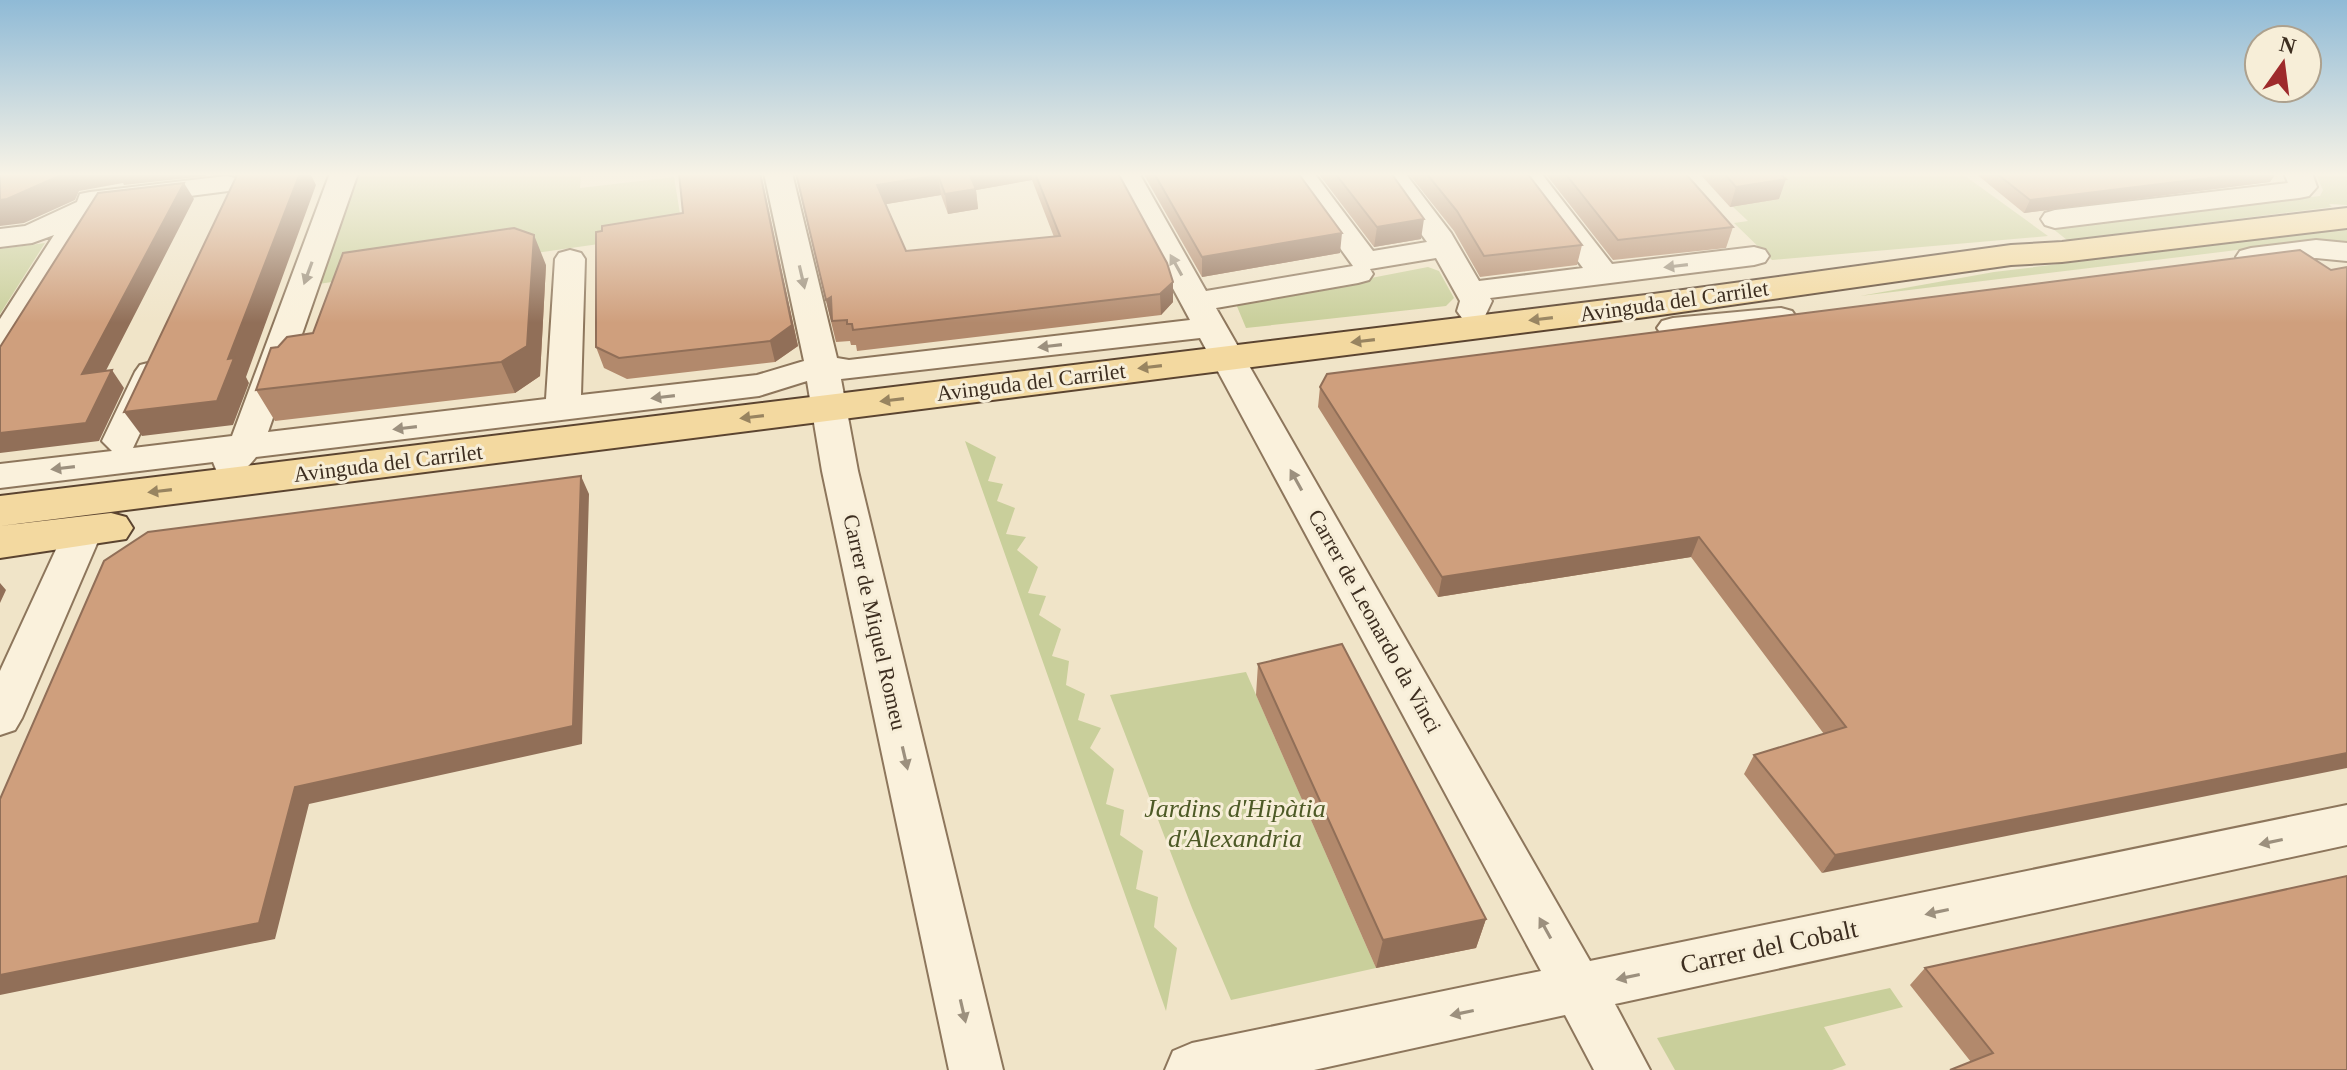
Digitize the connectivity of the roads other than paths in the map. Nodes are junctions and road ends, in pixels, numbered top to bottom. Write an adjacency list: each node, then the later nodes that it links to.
1 (55, 223): 12 (street)
2 (75, 223): 26 (street)
3 (326, 223): 31 (street, one-way to 31)
4 (789, 223): 27 (street, Carrer de Miquel Romeu, one-way to 27)
5 (1154, 223): 25 (street, Carrer de Leonardo da Vinci, one-way to 5)
6 (1332, 223): 17 (street)
7 (1427, 223): 14 (street)
8 (1564, 223): 18 (street)
9 (2126, 223): 11 (street, Avinguda del Carrilet)
10 (2268, 223): 11 (main road, Avinguda del Carrilet)
11 (2058, 236): 22 (main road, Avinguda del Carrilet); 23 (main road, Avinguda del Carrilet, one-way to 23)
12 (0, 238)
13 (1744, 246): 18 (street, Avinguda del Carrilet, one-way to 18)
14 (1445, 248): 17 (street, Avinguda del Carrilet); 20 (street)
15 (2347, 252): 19 (street)
16 (570, 259): 28 (street)
17 (1361, 267): 25 (street, Avinguda del Carrilet)
18 (1604, 275): 20 (street, Avinguda del Carrilet)
19 (2095, 277)
20 (1470, 291): 23 (street)
21 (1811, 314): 22 (street, Avinguda del Carrilet)
22 (1673, 328): 25 (main road, Avinguda del Carrilet)
23 (1440, 331): 25 (main road, Avinguda del Carrilet, one-way to 25)
24 (166, 342): 30 (street)
25 (1222, 342): 27 (street, Avinguda del Carrilet, one-way to 27); 29 (main road, Avinguda del Carrilet); 39 (street, Carrer de Leonardo da Vinci, one-way to 25)
26 (0, 345)
27 (822, 366): 28 (street, Avinguda del Carrilet, one-way to 28); 29 (street, Carrer de Miquel Romeu)
28 (563, 409): 31 (street, Avinguda del Carrilet, one-way to 31)
29 (832, 421): 33 (main road, Avinguda del Carrilet, one-way to 33); 35 (main road, Avinguda del Carrilet); 40 (street, Carrer de Miquel Romeu, one-way to 40)
30 (120, 441)
31 (246, 446): 32 (street, Avinguda del Carrilet, one-way to 32); 33 (street)
32 (0, 476)
33 (204, 486): 34 (main road, Avinguda del Carrilet, one-way to 34)
34 (0, 511)
35 (83, 532): 36 (main road, Avinguda del Carrilet); 37 (street)
36 (0, 542)
37 (0, 718)
38 (2347, 825): 39 (street, Carrer del Cobalt, one-way to 39)
39 (1578, 988): 41 (street, Carrer del Cobalt, one-way to 41); 42 (street, Carrer de Leonardo da Vinci)
40 (976, 1070)
41 (1192, 1070)
42 (1623, 1070)

